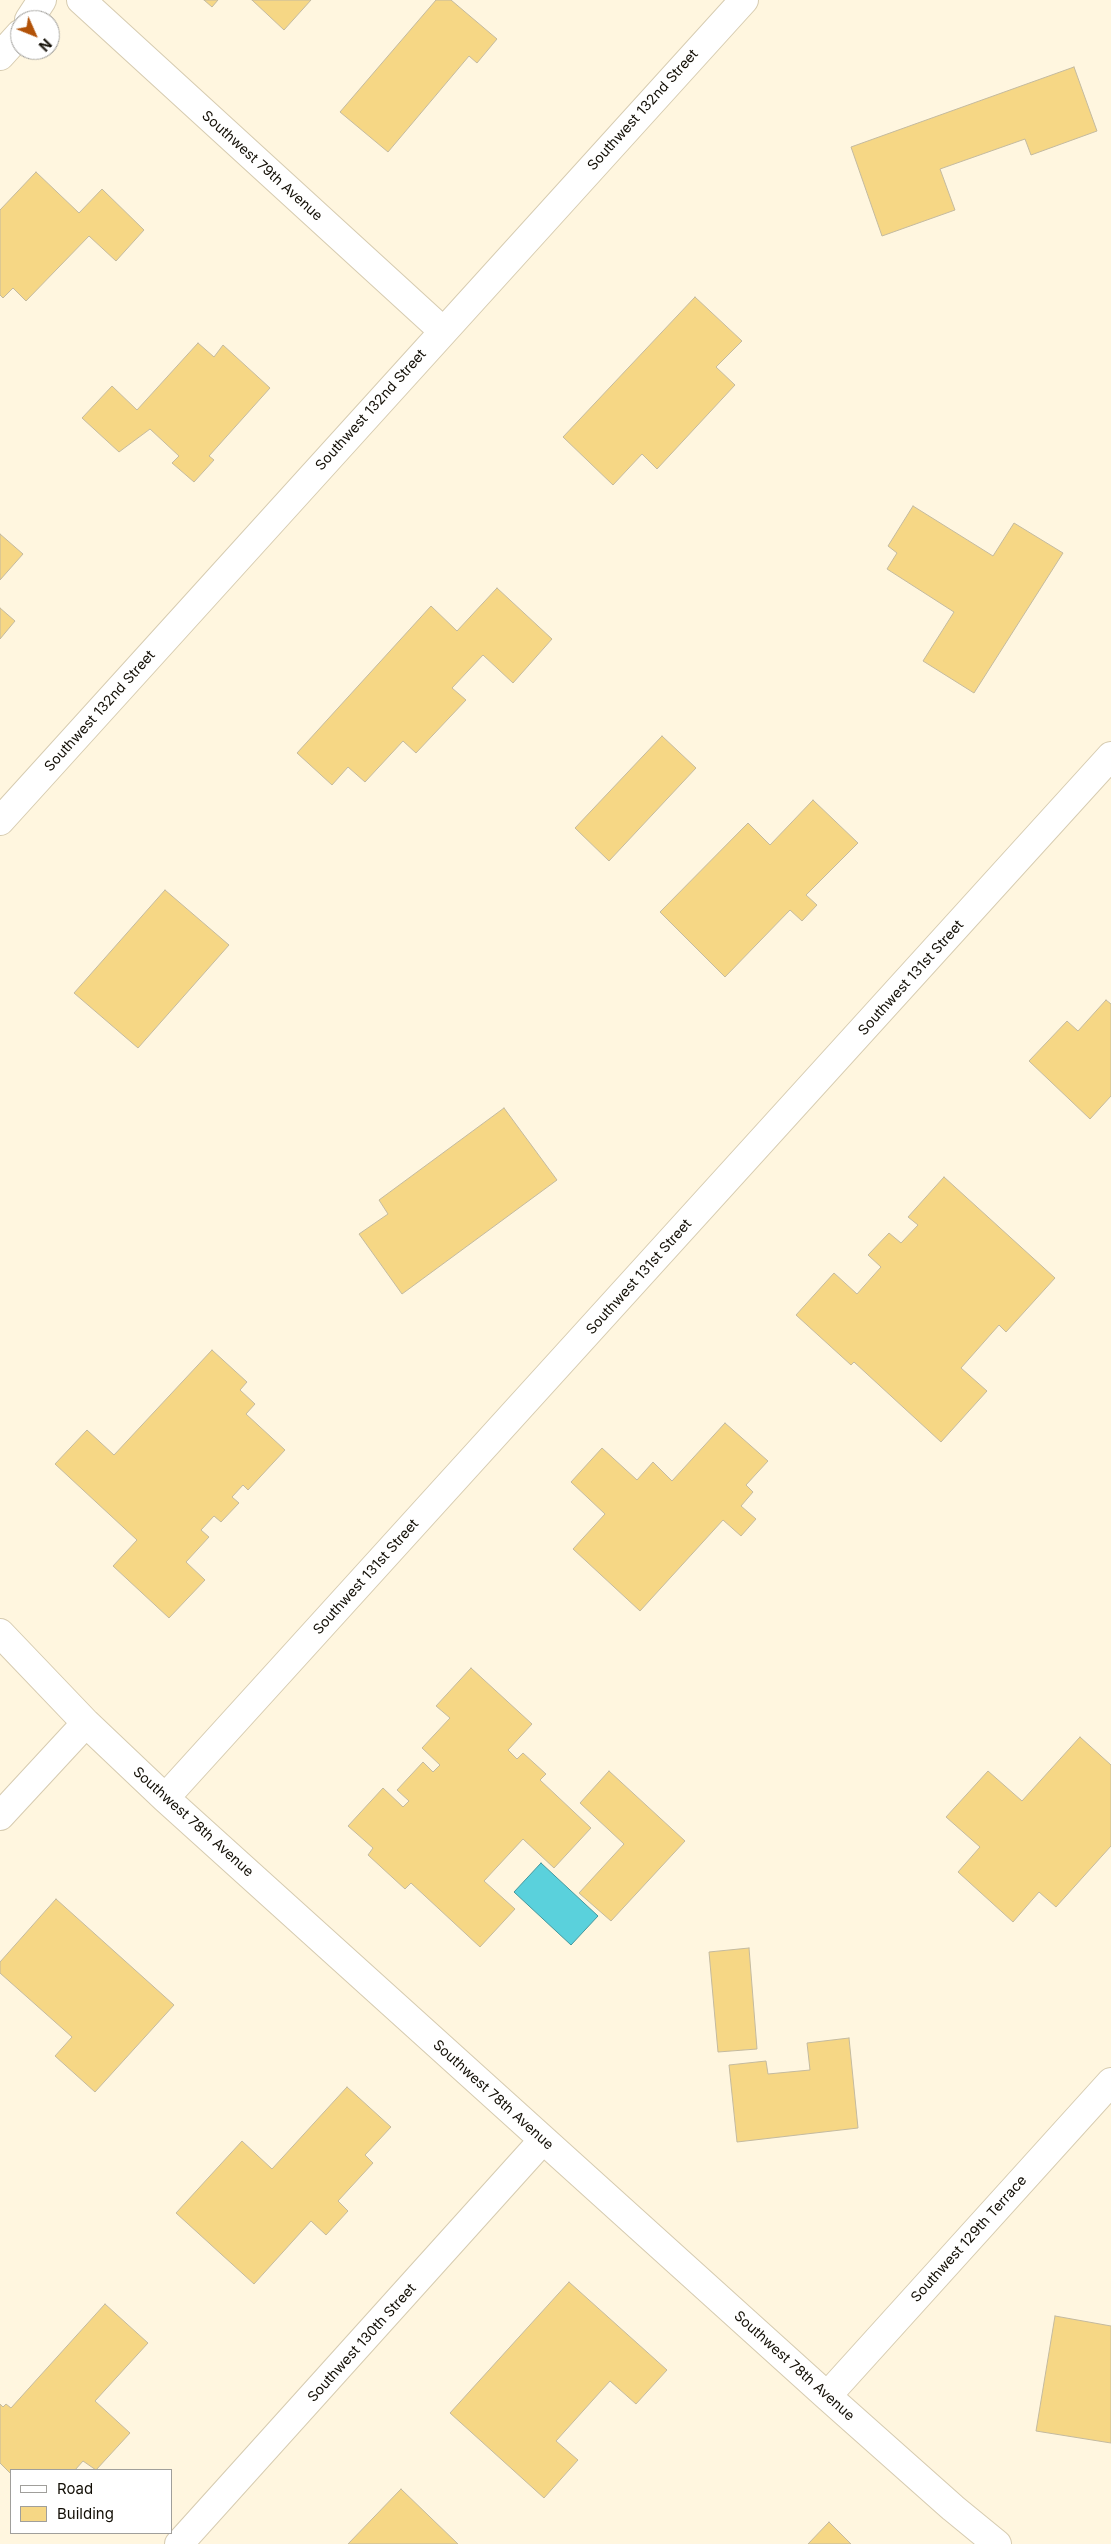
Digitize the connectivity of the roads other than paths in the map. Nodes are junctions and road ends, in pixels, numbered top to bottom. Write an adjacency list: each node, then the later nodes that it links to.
1 (81, 0): 5 (street, Southwest 79th Avenue)
2 (744, 0): 5 (street, Southwest 132nd Street)
3 (10, 45): 4 (street)
4 (0, 56)
5 (443, 331): 7 (street, Southwest 132nd Street)
6 (1111, 756): 10 (street, Southwest 131st Street)
7 (0, 821)
8 (0, 1634): 9 (street, Southwest 78th Avenue)
9 (86, 1723): 10 (street, Southwest 78th Avenue); 11 (street)
10 (166, 1798): 13 (street, Southwest 78th Avenue)
11 (0, 1816)
12 (1111, 2082): 14 (street, Southwest 129th Terrace)
13 (543, 2140): 14 (street, Southwest 78th Avenue); 15 (street, Southwest 130th Street)
14 (827, 2396): 16 (street, Southwest 78th Avenue)
15 (179, 2544)
16 (997, 2544)

